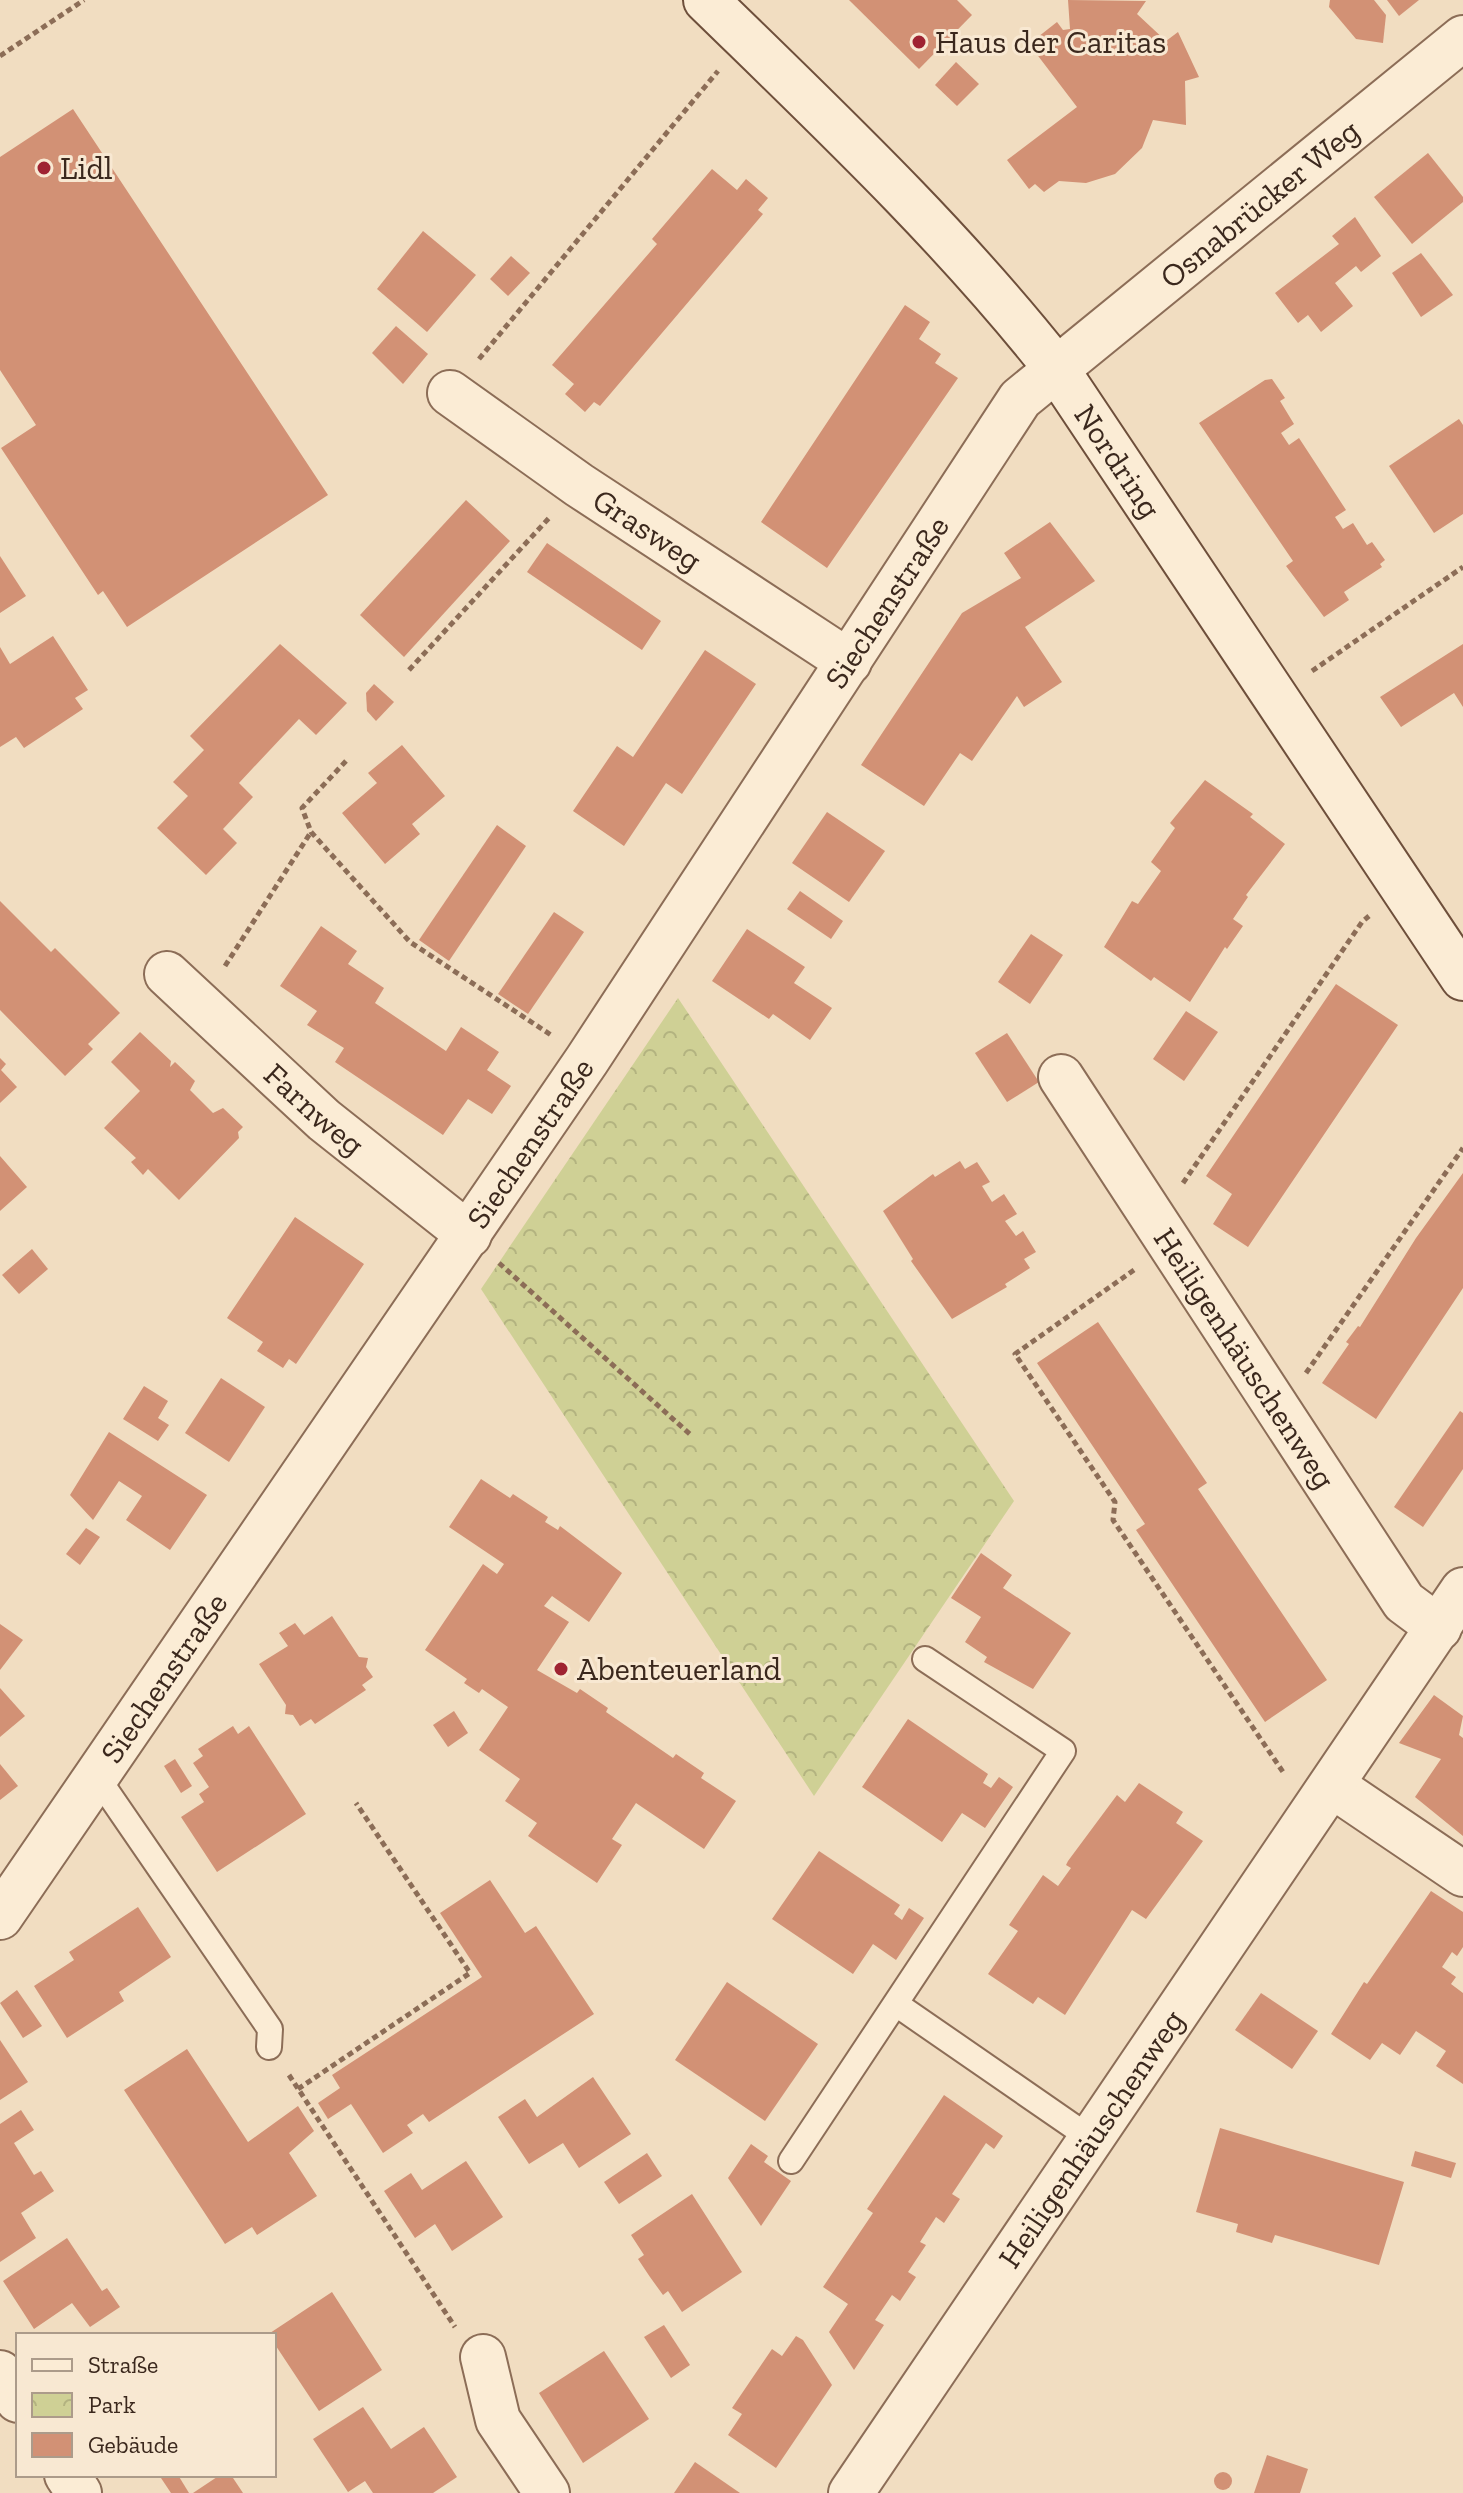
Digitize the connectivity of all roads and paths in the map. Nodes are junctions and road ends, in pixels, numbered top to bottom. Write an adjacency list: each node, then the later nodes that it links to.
1 (84, 0): 5 (path)
2 (706, 0): 4 (street, Nordring)
3 (1463, 38): 6 (street, Osnabrücker Weg)
4 (746, 39): 6 (street, Nordring); 7 (path)
5 (0, 56)
6 (1055, 367): 10 (street, Siechenstraße); 12 (street, Nordring)
7 (450, 393): 8 (street, Grasweg)
8 (579, 485): 10 (street, Grasweg); 11 (path)
9 (1463, 567): 12 (path)
10 (849, 662): 19 (street, Siechenstraße)
11 (409, 670)
12 (1275, 697): 15 (street, Nordring)
13 (346, 761): 14 (path)
14 (311, 832): 18 (path); 19 (path)
15 (1405, 889): 17 (street, Nordring); 22 (path)
16 (167, 974): 18 (street, Farnweg)
17 (1463, 978)
18 (198, 1007): 23 (street, Farnweg)
19 (587, 1060): 23 (street, Siechenstraße)
20 (1061, 1077): 22 (street, Heiligenhäuschenweg)
21 (1463, 1148): 24 (path)
22 (1161, 1230): 24 (street, Heiligenhäuschenweg); 30 (path)
23 (469, 1235): 25 (path); 29 (street, Siechenstraße)
24 (1275, 1403): 27 (street, Heiligenhäuschenweg)
25 (692, 1436)
26 (1463, 1590): 27 (street, Heiligenhäuschenweg)
27 (1439, 1628): 30 (street, Heiligenhäuschenweg)
28 (925, 1659): 34 (lane)
29 (97, 1777): 33 (street, Siechenstraße); 35 (lane)
30 (1327, 1793): 32 (street); 37 (street, Heiligenhäuschenweg)
31 (356, 1803): 36 (path)
32 (1463, 1874)
33 (2, 1909)
34 (896, 2004): 37 (lane); 38 (lane)
35 (269, 2047): 36 (path)
36 (298, 2089): 39 (path)
37 (1090, 2138): 43 (street, Heiligenhäuschenweg)
38 (791, 2161)
39 (483, 2357): 42 (street)
40 (0, 2373): 41 (street)
41 (16, 2397)
42 (547, 2493)
43 (851, 2493)

